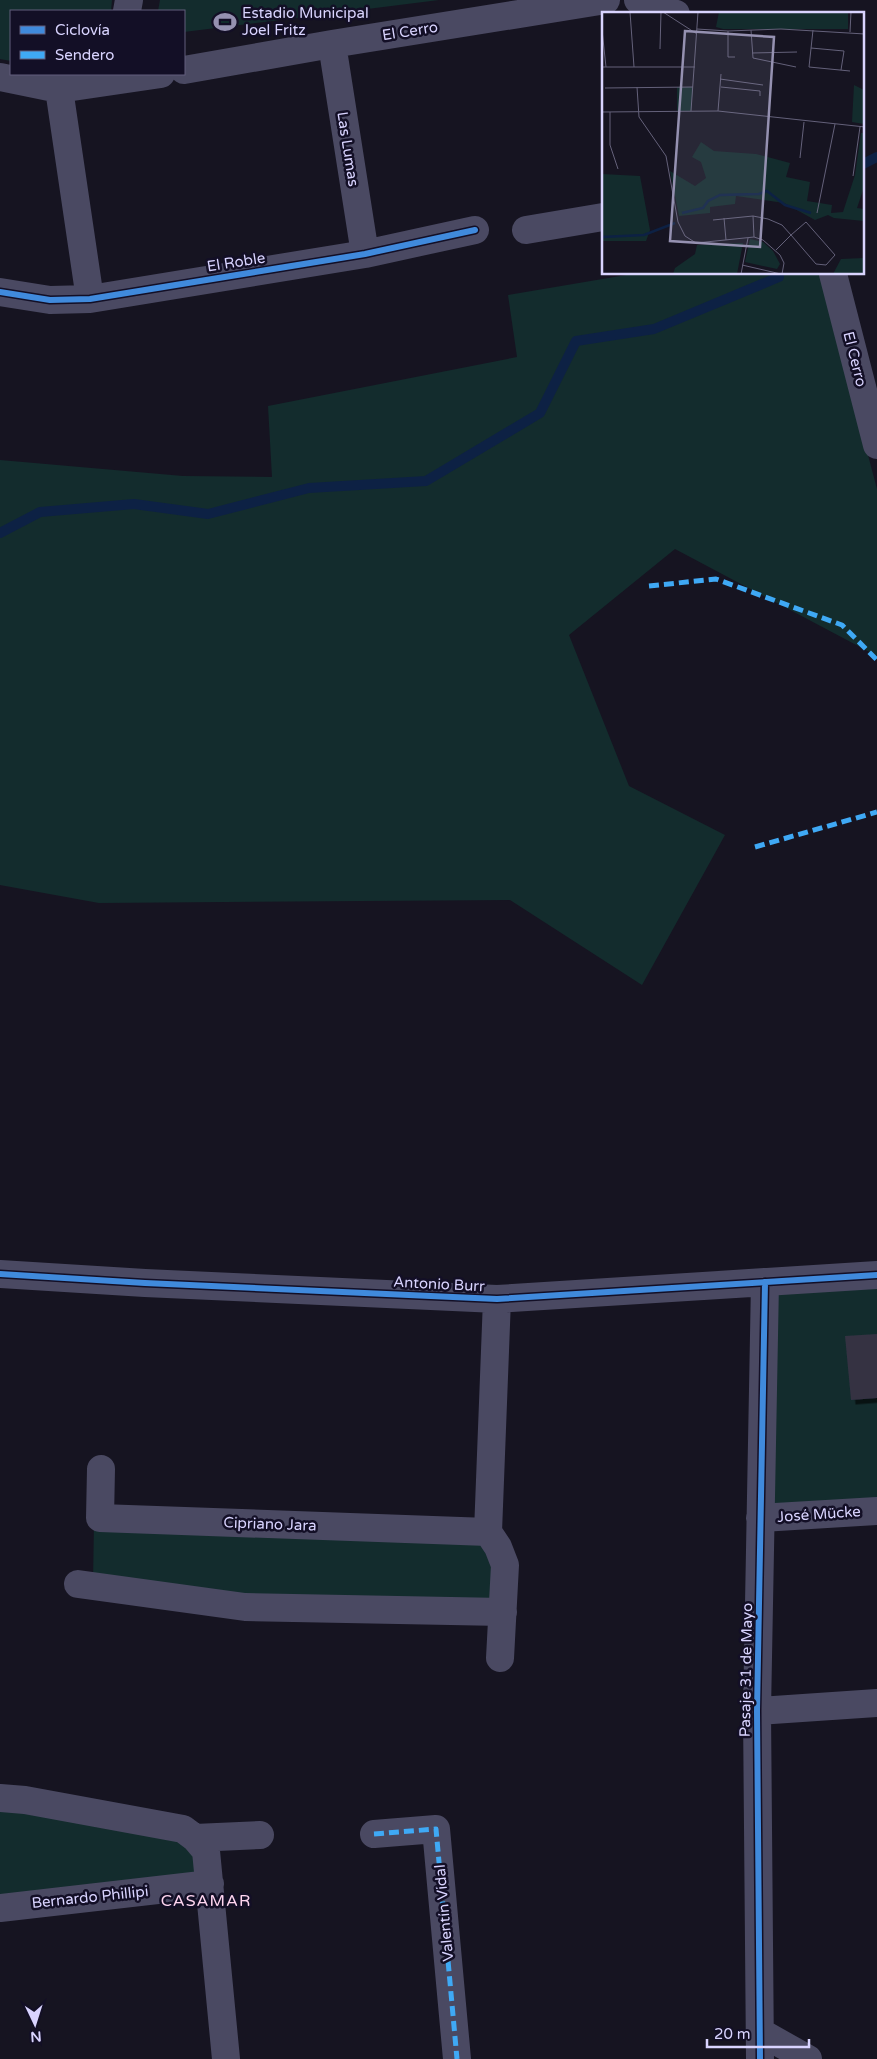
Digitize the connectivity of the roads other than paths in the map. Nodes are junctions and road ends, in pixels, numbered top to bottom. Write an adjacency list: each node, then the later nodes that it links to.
1 (606, 0): 4 (street, El Cerro)
2 (638, 0): 3 (street)
3 (671, 12)
4 (332, 44): 5 (street, El Cerro); 13 (street, Las Lumas)
5 (185, 70)
6 (149, 75): 8 (street)
7 (0, 77): 9 (street)
8 (117, 78): 9 (street)
9 (59, 89): 16 (street)
10 (602, 217): 12 (street)
11 (474, 230): 13 (street, El Roble)
12 (526, 230)
13 (365, 254): 16 (street, El Roble)
14 (833, 275): 17 (street, El Cerro)
15 (0, 292): 16 (street, El Roble)
16 (90, 299)
17 (877, 445)
18 (0, 1274): 21 (street, Antonio Burr)
19 (877, 1275): 20 (street, Antonio Burr)
20 (765, 1282): 21 (street, Antonio Burr); 24 (street, Pasaje 31 de Mayo)
21 (497, 1299): 25 (street)
22 (101, 1469): 25 (street, Cipriano Jara)
23 (877, 1510): 24 (street, José Mücke)
24 (760, 1518): 30 (street, Pasaje 31 de Mayo)
25 (488, 1532): 27 (street)
26 (78, 1584): 27 (street)
27 (503, 1612): 28 (street)
28 (500, 1658)
29 (877, 1703): 30 (street)
30 (757, 1711): 37 (street, Pasaje 31 de Mayo)
31 (0, 1798): 34 (street)
32 (374, 1834): 39 (street, Valentín Vidal)
33 (260, 1835): 34 (street)
34 (195, 1838): 35 (street)
35 (210, 1884): 36 (street, Bernardo Phillipi); 38 (street)
36 (0, 1908)
37 (760, 2032): 40 (street, Pasaje 31 de Mayo); 41 (street)
38 (226, 2059)
39 (457, 2059)
40 (760, 2059)
41 (808, 2059)

